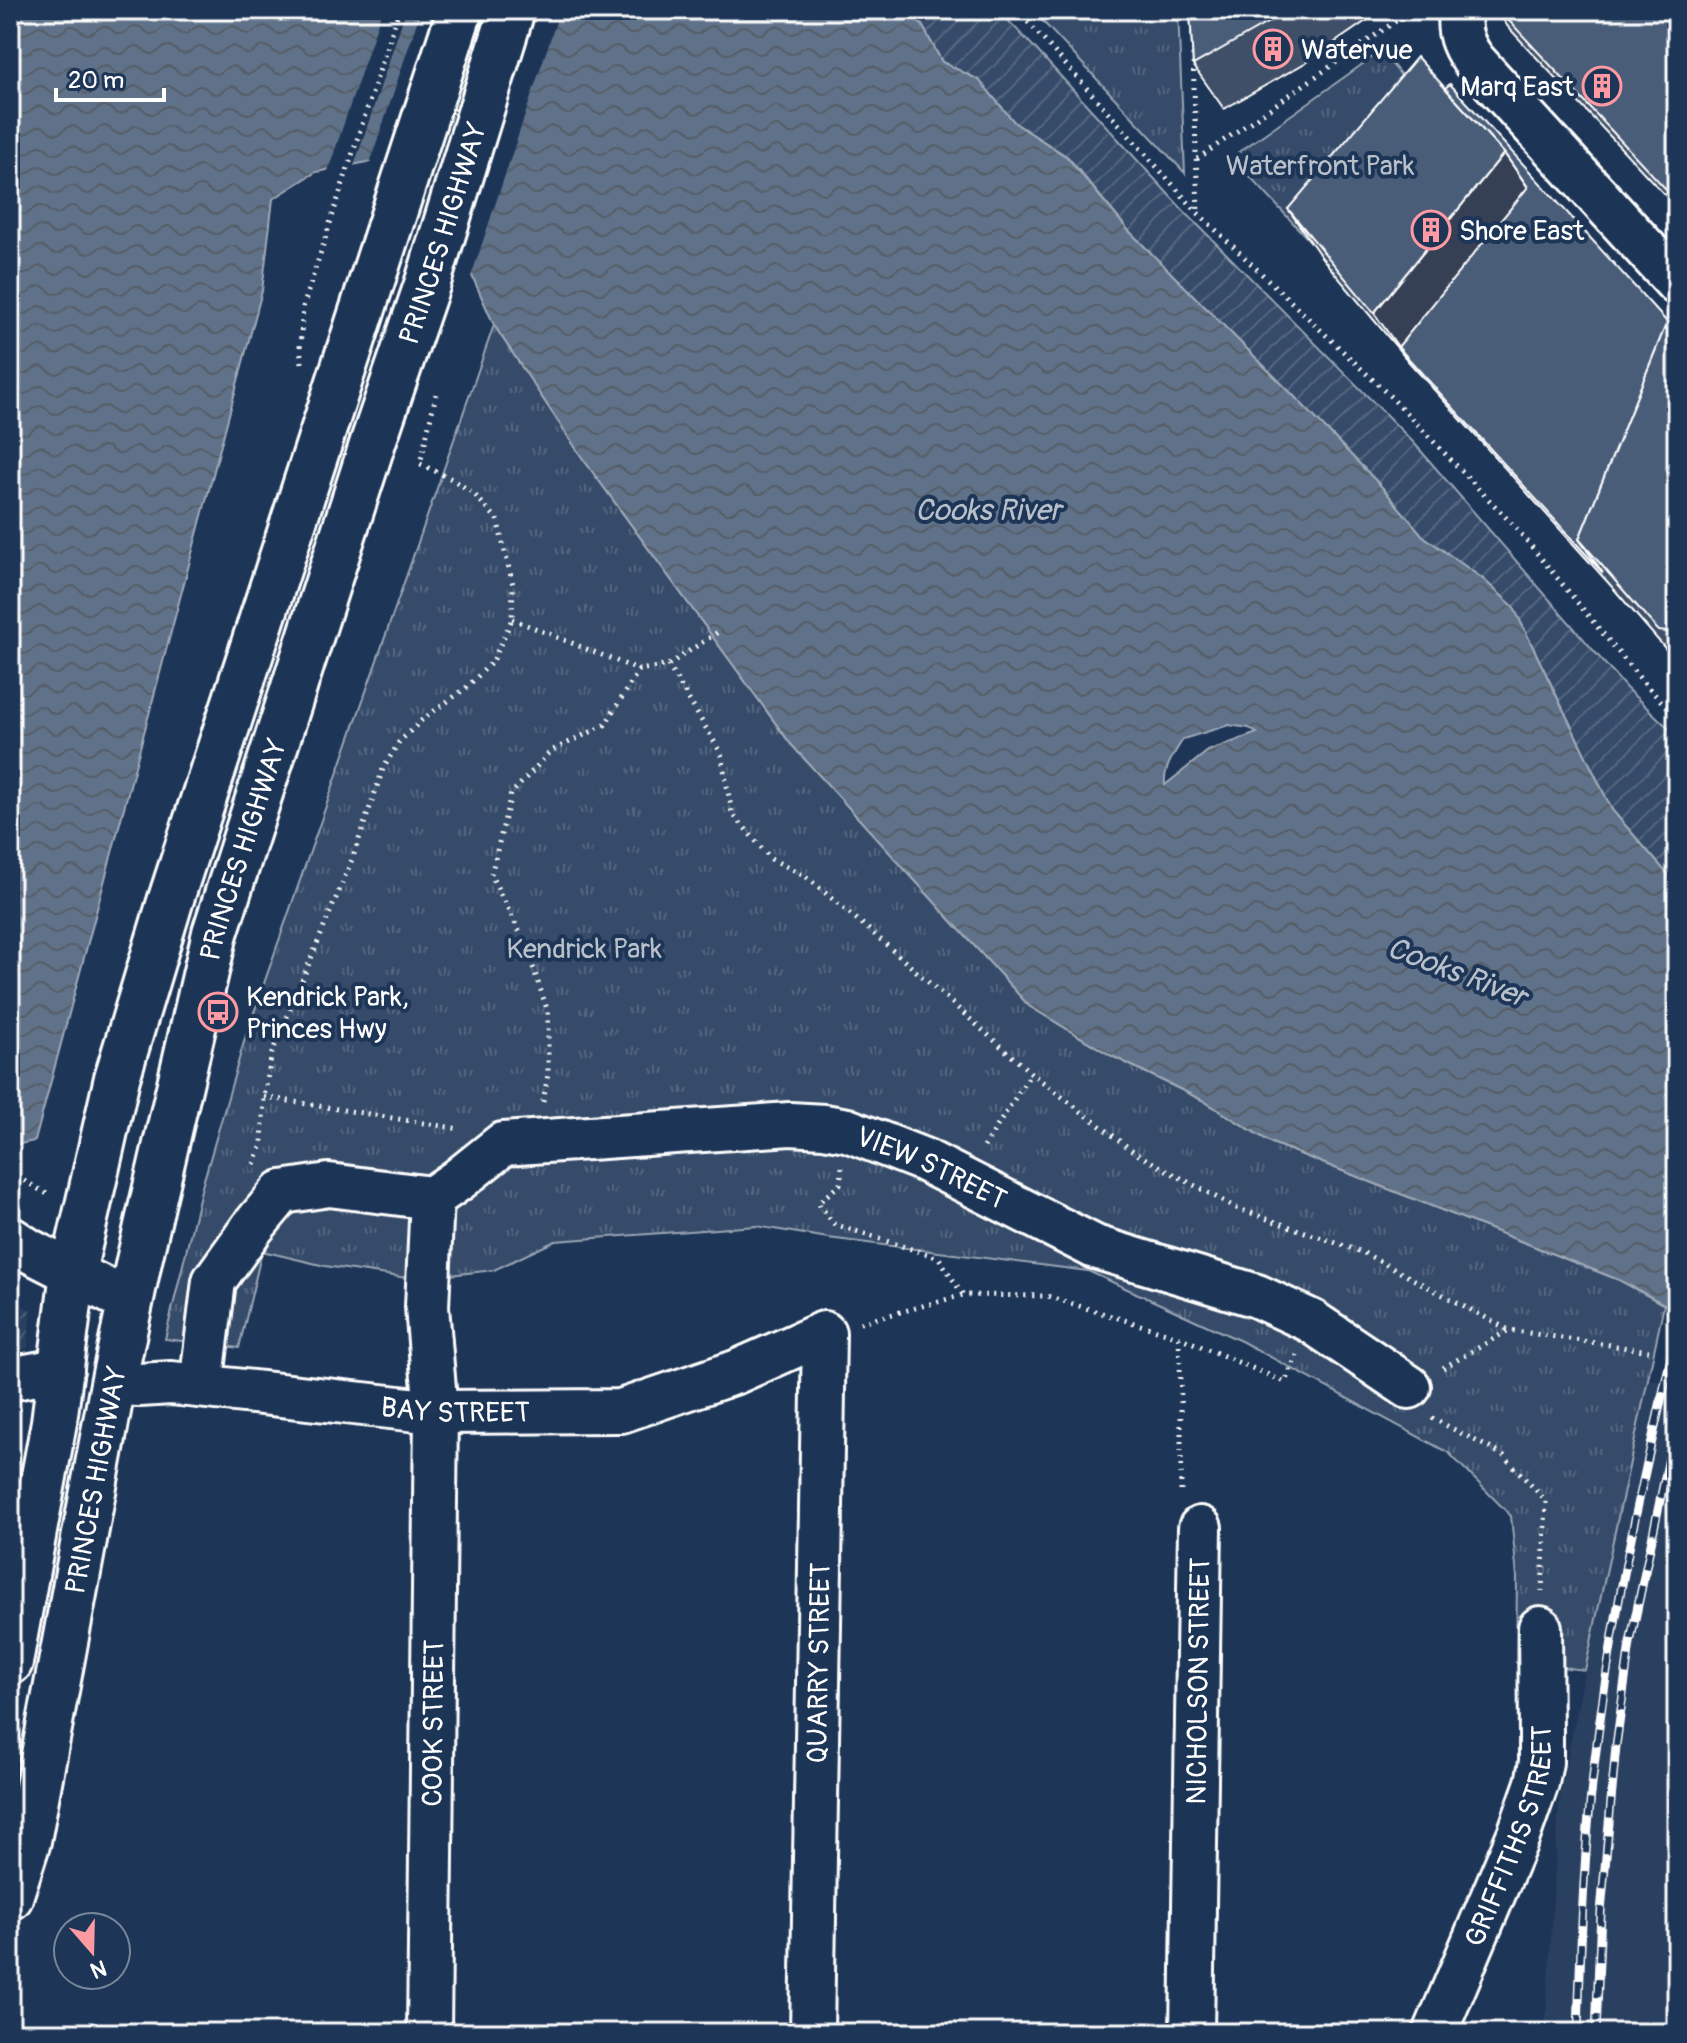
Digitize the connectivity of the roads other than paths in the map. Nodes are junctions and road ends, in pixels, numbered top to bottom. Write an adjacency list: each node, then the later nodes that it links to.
1 (460, 10): 7 (highway, PRINCES HIGHWAY)
2 (512, 10): 8 (highway, PRINCES HIGHWAY)
3 (1461, 10): 4 (street)
4 (1677, 283)
5 (432, 1198): 13 (street); 14 (street, VIEW STREET); 15 (street)
6 (10, 1238): 7 (street)
7 (73, 1272): 8 (street); 10 (highway, PRINCES HIGHWAY)
8 (130, 1302): 12 (highway, PRINCES HIGHWAY)
9 (806, 1341): 15 (street, BAY STREET); 21 (street, QUARRY STREET)
10 (62, 1369): 11 (street); 18 (highway, PRINCES HIGHWAY)
11 (10, 1379)
12 (113, 1384): 13 (street, BAY STREET); 19 (highway, PRINCES HIGHWAY)
13 (201, 1386): 15 (street, BAY STREET)
14 (1421, 1403)
15 (436, 1412): 20 (street, COOK STREET)
16 (1200, 1528): 22 (street, NICHOLSON STREET)
17 (1540, 1628): 23 (street, GRIFFITHS STREET)
18 (10, 1662)
19 (10, 1897)
20 (429, 2033)
21 (812, 2033)
22 (1192, 2033)
23 (1435, 2033)

